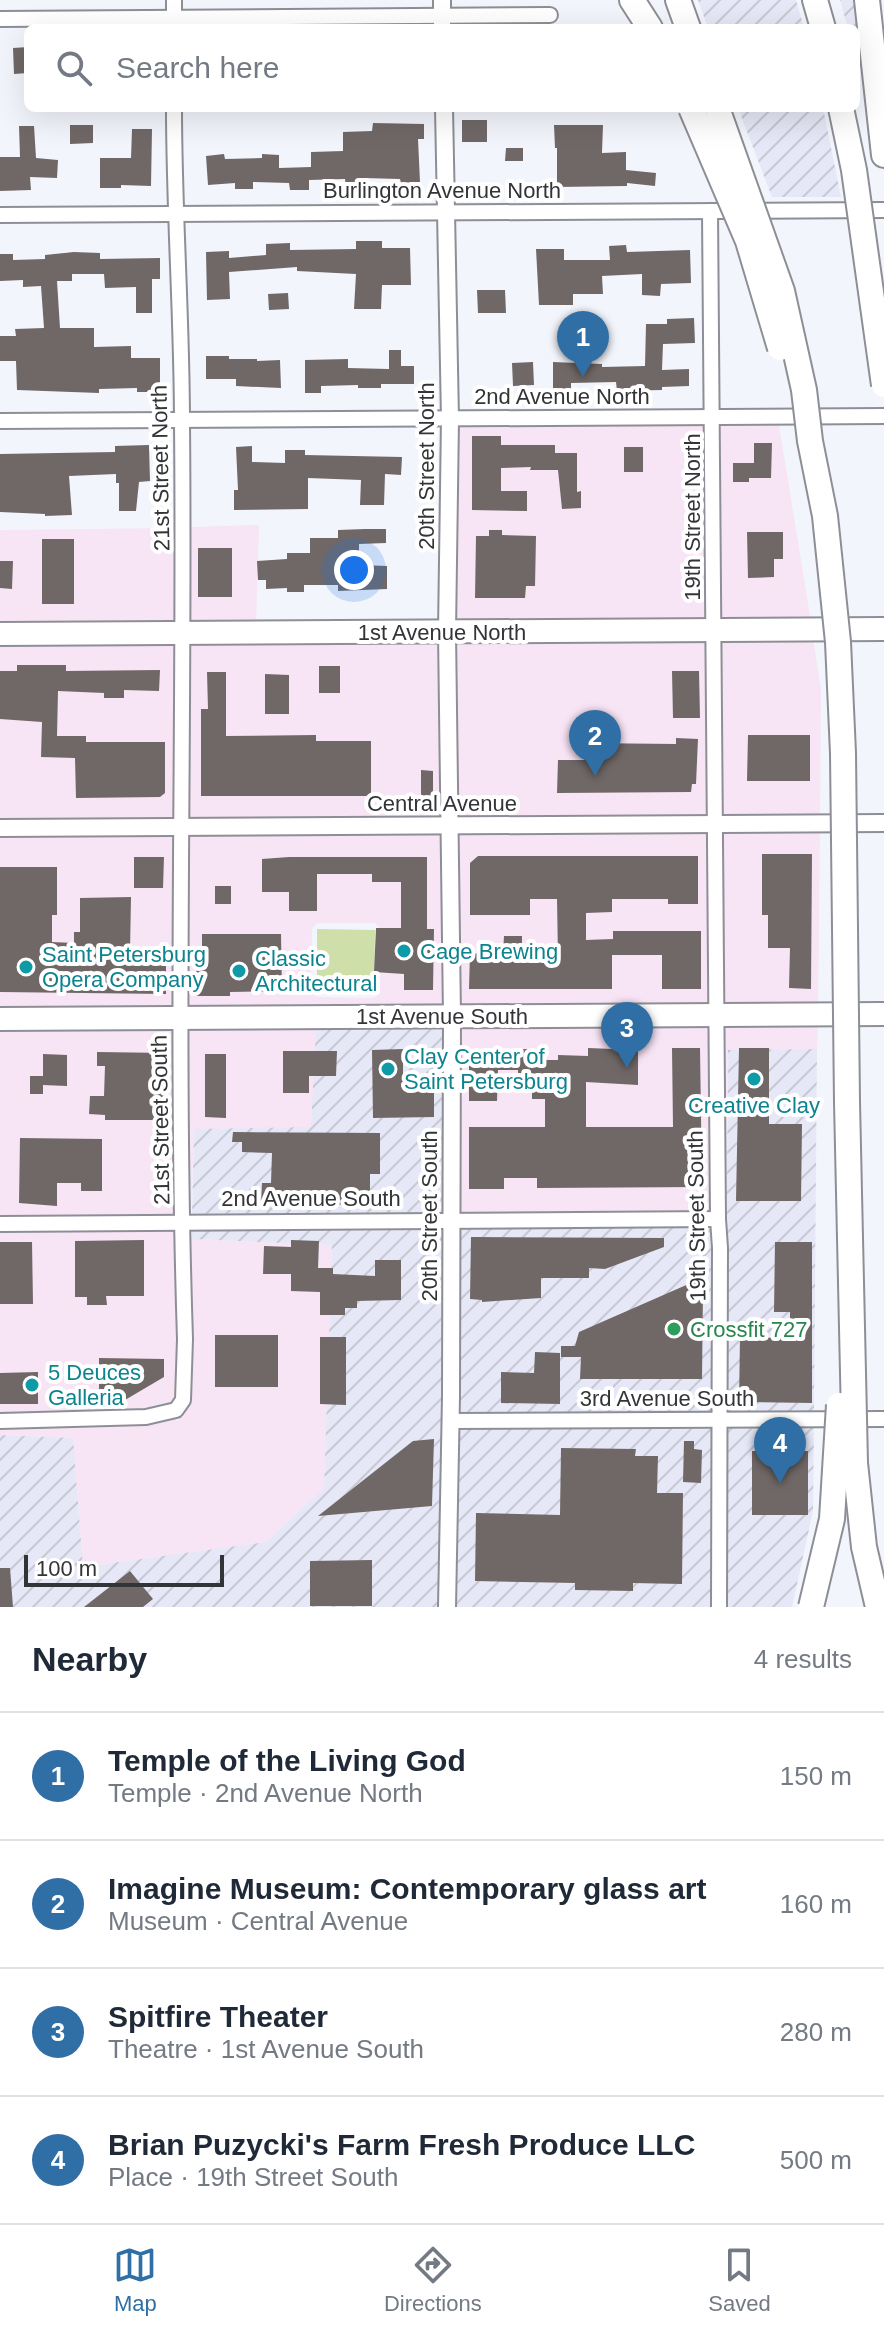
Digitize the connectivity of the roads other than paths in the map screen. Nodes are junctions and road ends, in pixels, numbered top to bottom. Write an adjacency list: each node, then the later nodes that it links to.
1 (174, 0): 9 (street)
2 (632, 0): 10 (highway)
3 (678, 0): 11 (highway)
4 (815, 0): 12 (highway)
5 (867, 0): 18 (highway)
6 (442, 14): 7 (street); 9 (street)
7 (550, 15)
8 (0, 19): 9 (street)
9 (174, 23)
10 (648, 24)
11 (687, 24)
12 (822, 24)
13 (174, 112): 22 (street, 21st Street North)
14 (444, 112): 21 (street, 20th Street North)
15 (693, 112): 30 (highway, bridge)
16 (718, 112): 30 (highway, bridge)
17 (842, 112): 24 (highway, bridge)
18 (884, 155)
19 (884, 210): 20 (street, Burlington Avenue North)
20 (710, 211): 21 (street, Burlington Avenue North); 26 (street, 19th Street North)
21 (446, 212): 22 (street, Burlington Avenue North); 27 (street, 20th Street North)
22 (174, 214): 23 (street, Burlington Avenue North); 28 (street, 21st Street North)
23 (0, 215)
24 (884, 385)
25 (884, 416): 26 (street, 2nd Avenue North)
26 (713, 417): 27 (street, 2nd Avenue North); 32 (street, 19th Street North)
27 (450, 419): 28 (street, 2nd Avenue North); 33 (street, 20th Street North)
28 (182, 420): 29 (street, 2nd Avenue North); 34 (street, 21st Street North)
29 (0, 421)
30 (810, 441): 46 (highway, bridge)
31 (884, 629): 32 (main road, 1st Avenue North)
32 (715, 630): 33 (main road, 1st Avenue North); 37 (street, 19th Street North)
33 (447, 632): 34 (main road, 1st Avenue North); 38 (street, 20th Street North)
34 (182, 633): 35 (main road, 1st Avenue North); 39 (street, 21st Street North)
35 (0, 634)
36 (884, 823): 37 (street, Central Avenue)
37 (717, 824): 38 (street, Central Avenue); 42 (street, 19th Street South)
38 (449, 825): 39 (street, Central Avenue); 43 (street, 20th Street South)
39 (180, 827): 40 (street, Central Avenue); 44 (street, 21st Street South)
40 (0, 828)
41 (884, 1014): 42 (main road, 1st Avenue South)
42 (717, 1015): 43 (main road, 1st Avenue South); 47 (street, 19th Street South)
43 (452, 1016): 44 (main road, 1st Avenue South); 48 (street, 20th Street South)
44 (181, 1018): 45 (main road, 1st Avenue South); 49 (street, 21st Street South)
45 (0, 1019)
46 (847, 1102): 57 (highway, bridge); 58 (highway, bridge)
47 (718, 1219): 48 (street, 2nd Avenue South); 52 (street, 19th Street South)
48 (451, 1220): 49 (street, 2nd Avenue South); 54 (street, 20th Street South)
49 (184, 1221): 50 (street, 2nd Avenue South); 53 (street, 21st Street South)
50 (0, 1224)
51 (884, 1419): 52 (street, 3rd Avenue South)
52 (718, 1420): 54 (street, 3rd Avenue South); 56 (street, 19th Street South)
53 (0, 1421)
54 (450, 1421): 55 (street, 20th Street South)
55 (447, 1607)
56 (719, 1607)
57 (811, 1607)
58 (878, 1607)

